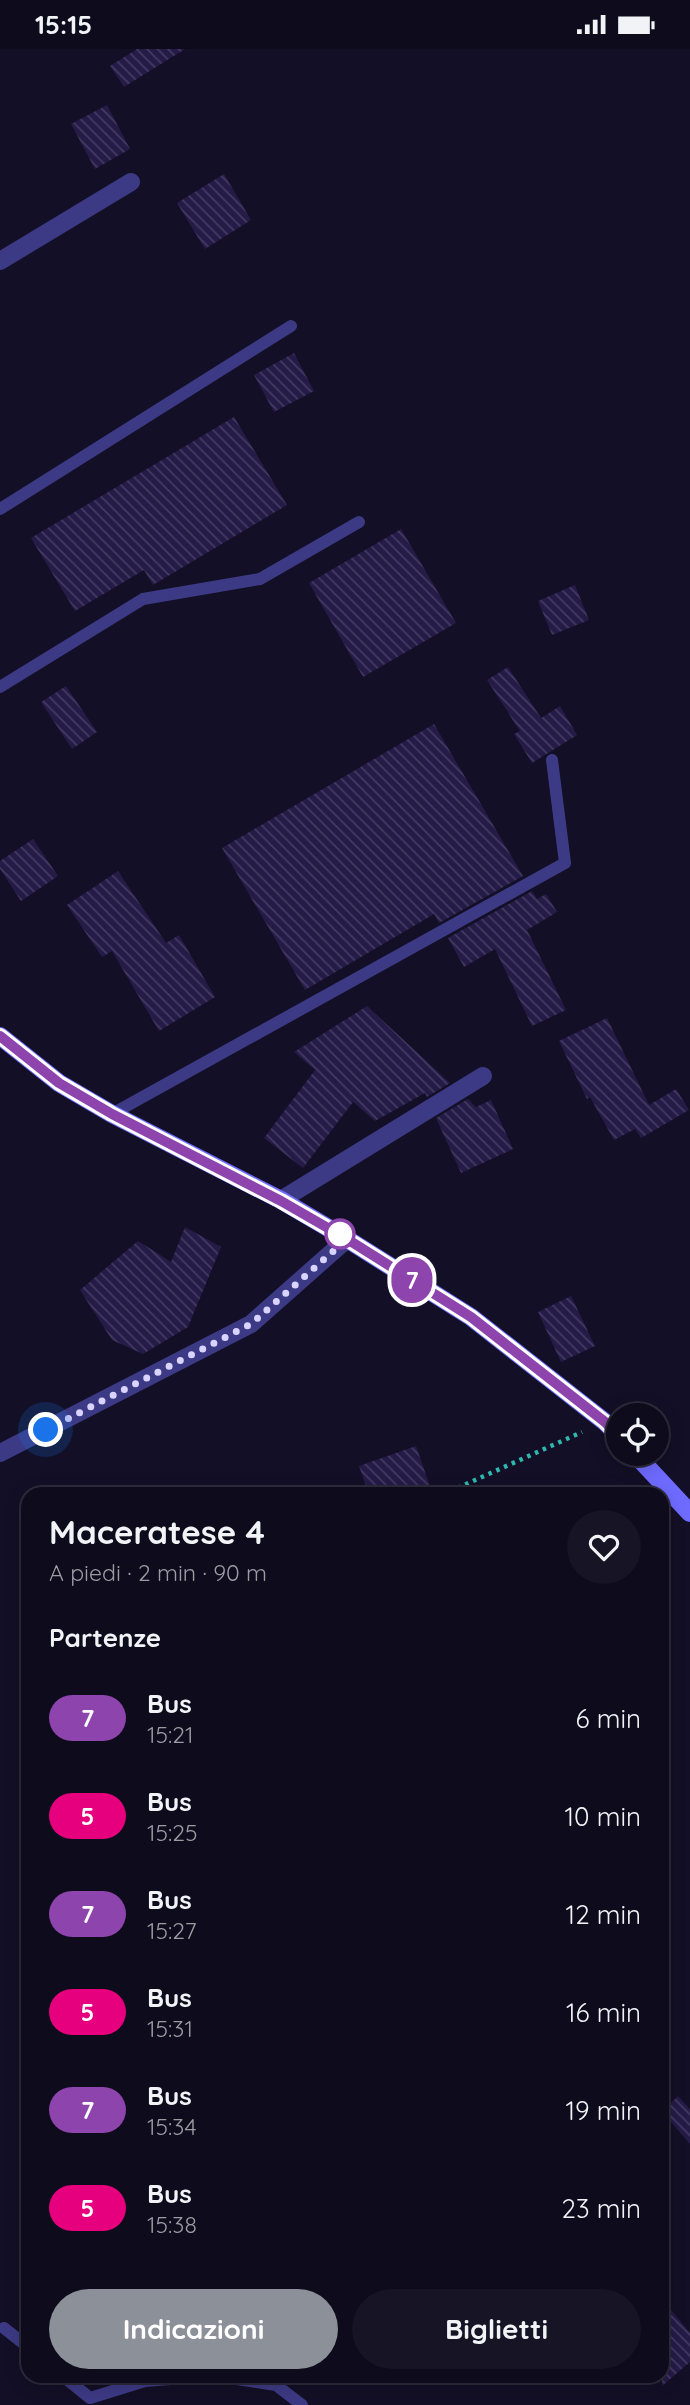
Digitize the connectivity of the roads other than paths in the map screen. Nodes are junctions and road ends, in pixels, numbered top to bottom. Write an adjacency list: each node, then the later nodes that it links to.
1 (131, 182): 2 (street)
2 (0, 261)
3 (291, 326): 4 (lane)
4 (0, 509)
5 (359, 522): 6 (lane)
6 (0, 687)
7 (552, 760): 10 (lane)
8 (0, 1036): 10 (main road)
9 (483, 1076): 11 (street)
10 (112, 1114): 11 (main road)
11 (281, 1201): 12 (main road)
12 (347, 1239): 13 (main road); 14 (street)
13 (606, 1423)
14 (0, 1453)
15 (646, 1466): 16 (main road)
16 (666, 1487)
17 (669, 1490): 18 (main road)
18 (690, 1513)
19 (4, 2328): 20 (lane)
20 (21, 2341)
21 (72, 2383): 22 (lane)
22 (138, 2383)
23 (263, 2383): 24 (lane)
24 (302, 2405)

